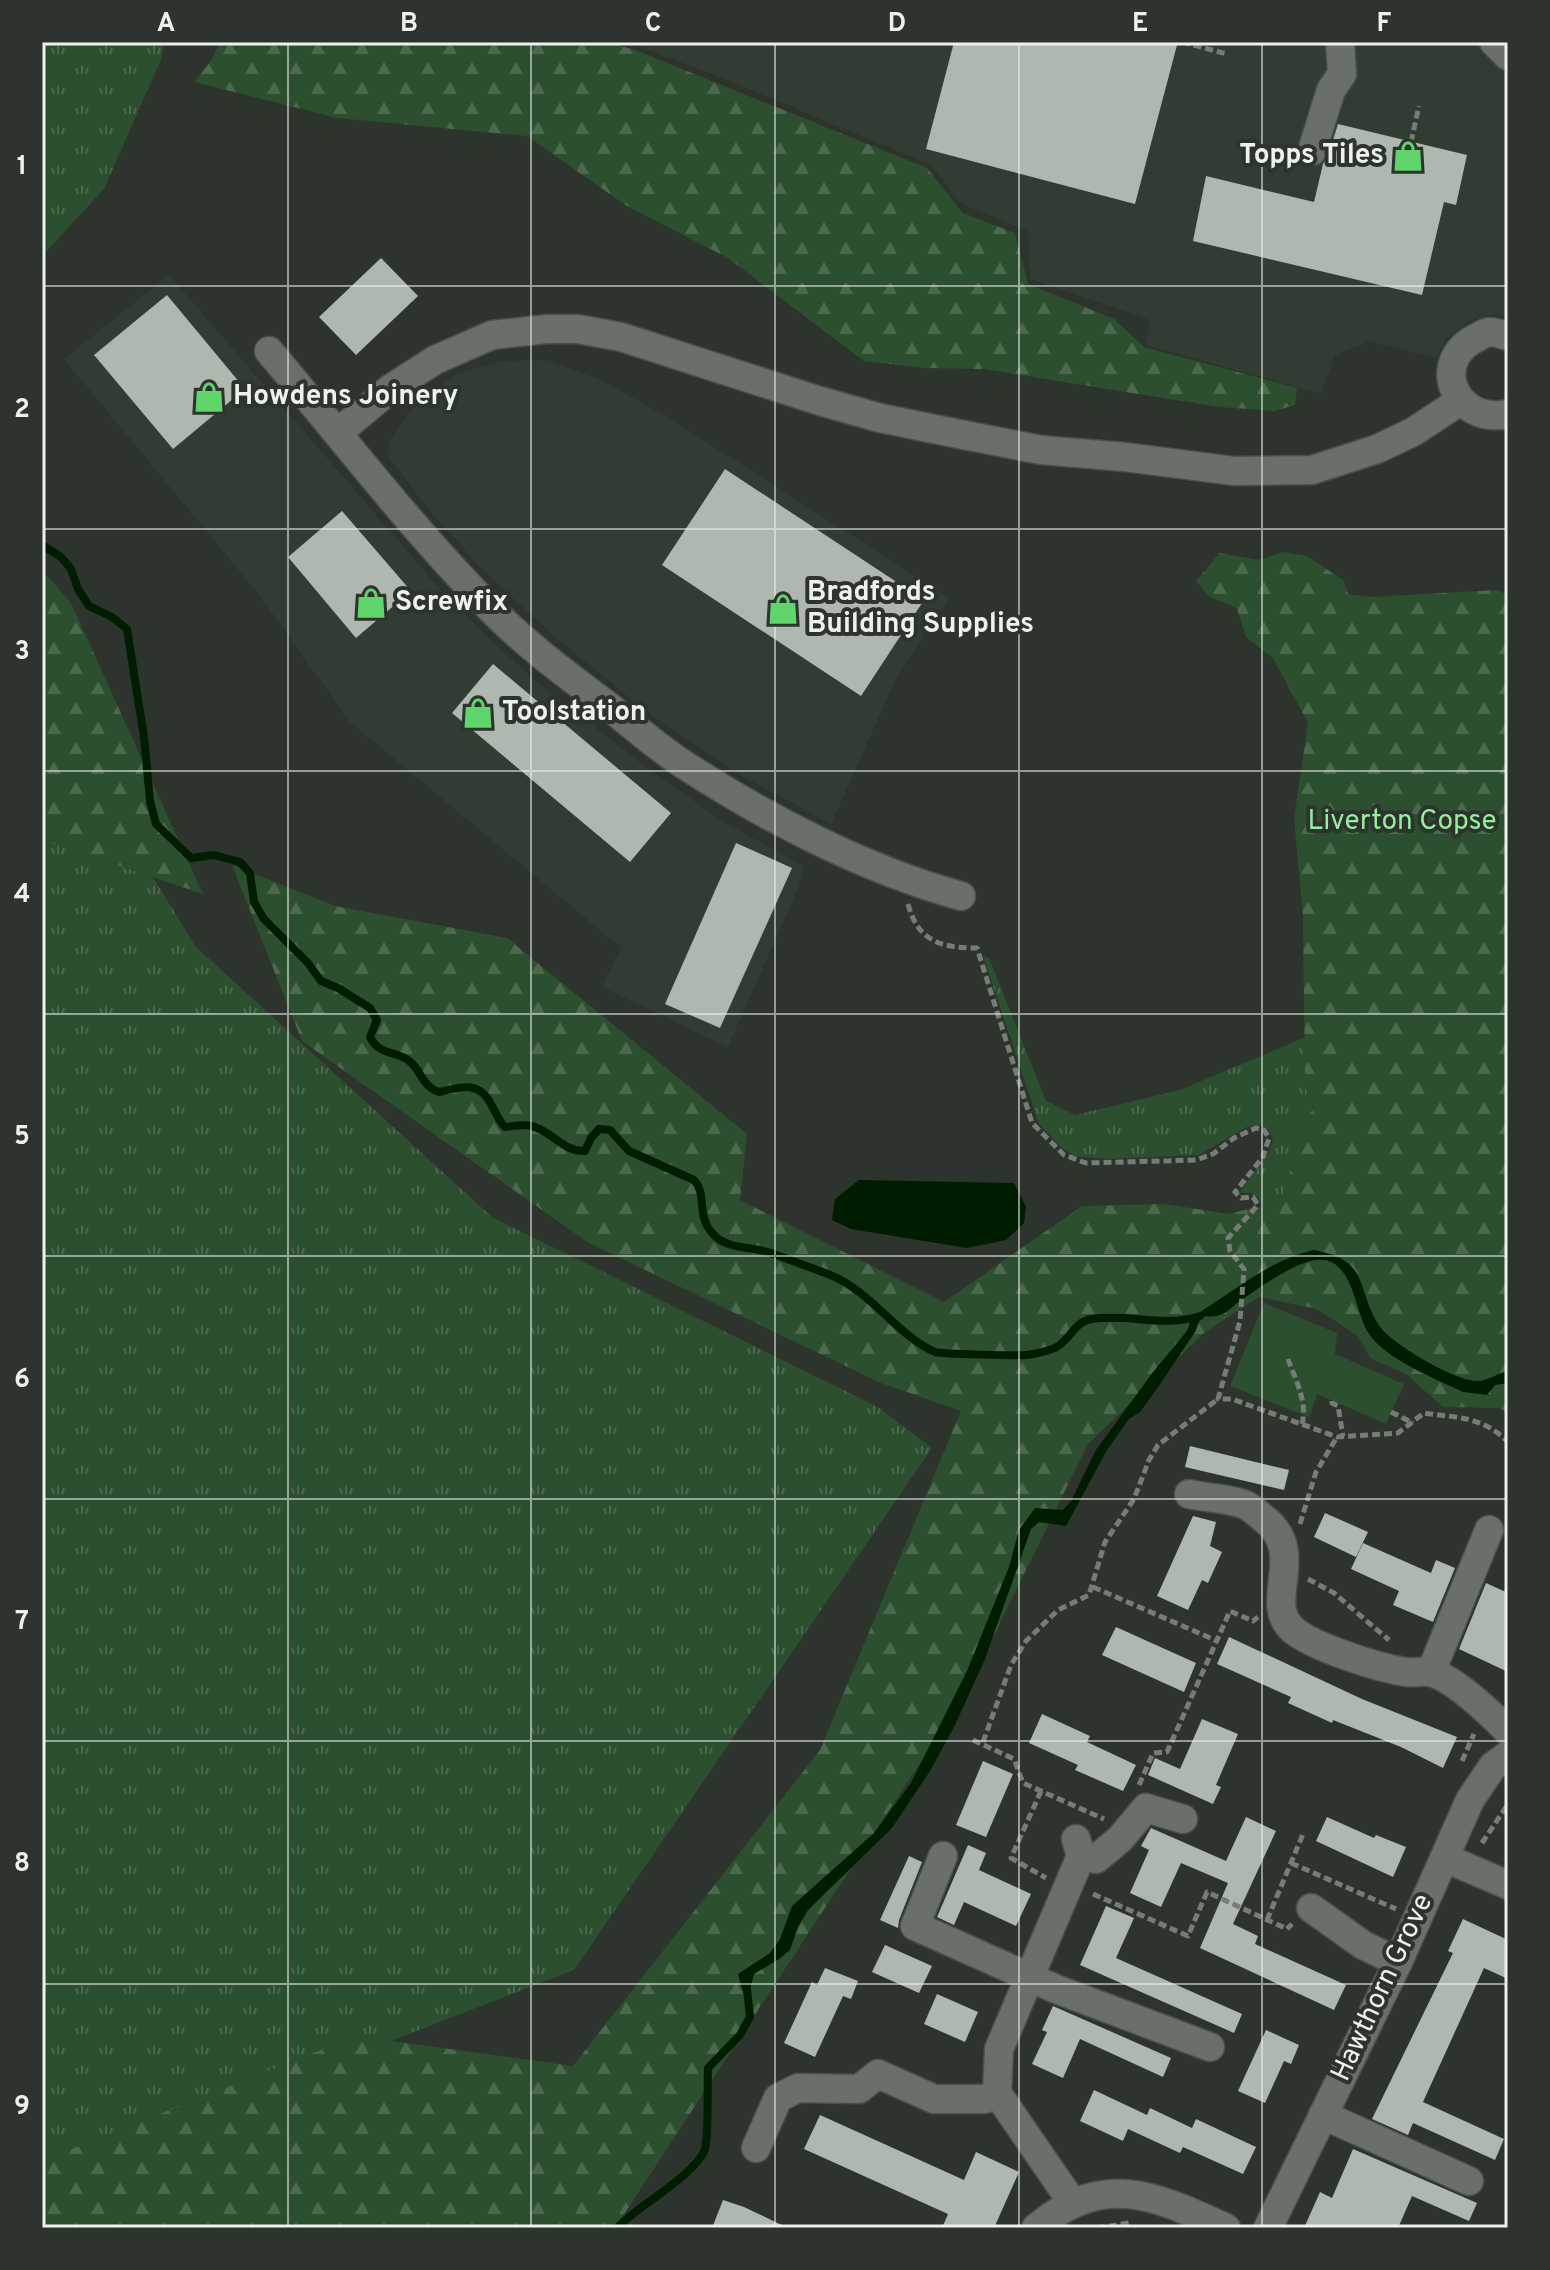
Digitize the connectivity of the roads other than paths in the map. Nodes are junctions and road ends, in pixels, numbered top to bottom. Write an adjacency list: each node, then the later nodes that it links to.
1 (1340, 42): 4 (street)
2 (1494, 42): 3 (street)
3 (1508, 56)
4 (1312, 151)
5 (1508, 336): 7 (street)
6 (269, 351): 9 (street)
7 (1460, 401): 8 (street); 9 (street)
8 (1508, 414)
9 (339, 432): 10 (street)
10 (961, 896)
11 (1189, 1494): 13 (street)
12 (1489, 1530): 13 (street)
13 (1431, 1672): 14 (street)
14 (1508, 1731)
15 (1508, 1755): 18 (street, Hawthorn Grove)
16 (1183, 1819): 22 (street)
17 (943, 1856): 22 (street)
18 (1445, 1858): 19 (street); 21 (street, Hawthorn Grove)
19 (1508, 1885)
20 (1311, 1908): 21 (street)
21 (1398, 1962): 25 (street, Hawthorn Grove)
22 (1028, 1977): 23 (street); 24 (street)
23 (1210, 2047)
24 (997, 2093): 26 (street); 28 (street)
25 (1323, 2115): 27 (street); 31 (street, Hawthorn Grove)
26 (756, 2148)
27 (1469, 2181)
28 (1072, 2202): 29 (street); 30 (street)
29 (1036, 2228)
30 (1226, 2228)
31 (1268, 2228)

